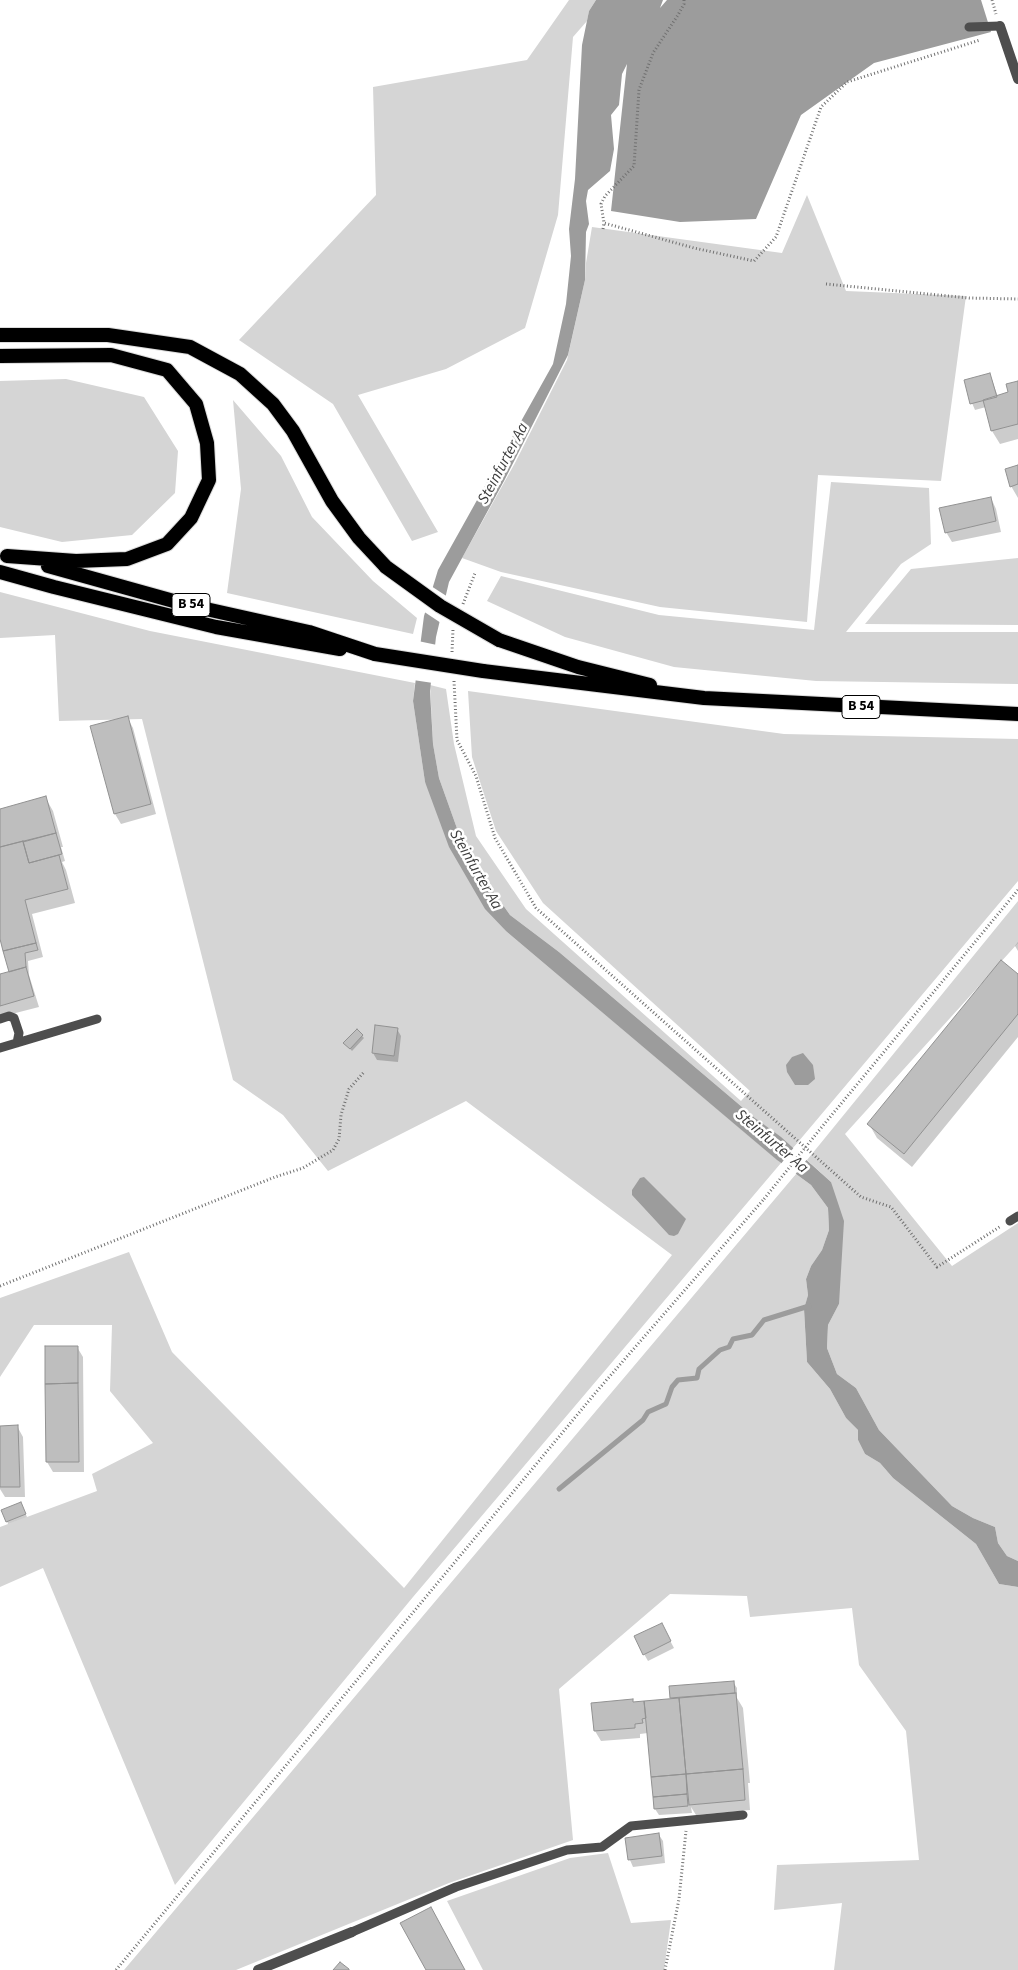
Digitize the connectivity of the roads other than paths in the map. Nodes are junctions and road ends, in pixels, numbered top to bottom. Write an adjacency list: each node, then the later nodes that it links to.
1 (969, 27): 2 (lane)
2 (1001, 29): 3 (street)
3 (1018, 79)
4 (0, 335): 9 (highway, bridge)
5 (0, 356): 6 (highway)
6 (3, 555): 8 (highway, B 54)
7 (0, 572): 8 (highway, B 54)
8 (375, 654): 9 (highway, B 54, bridge)
9 (704, 698): 10 (highway, B 54)
10 (1018, 714)
11 (0, 1019): 13 (lane)
12 (97, 1019): 13 (lane)
13 (17, 1043): 14 (lane)
14 (0, 1046)
15 (743, 1815): 16 (lane)
16 (352, 1932): 17 (street)
17 (258, 1970)

